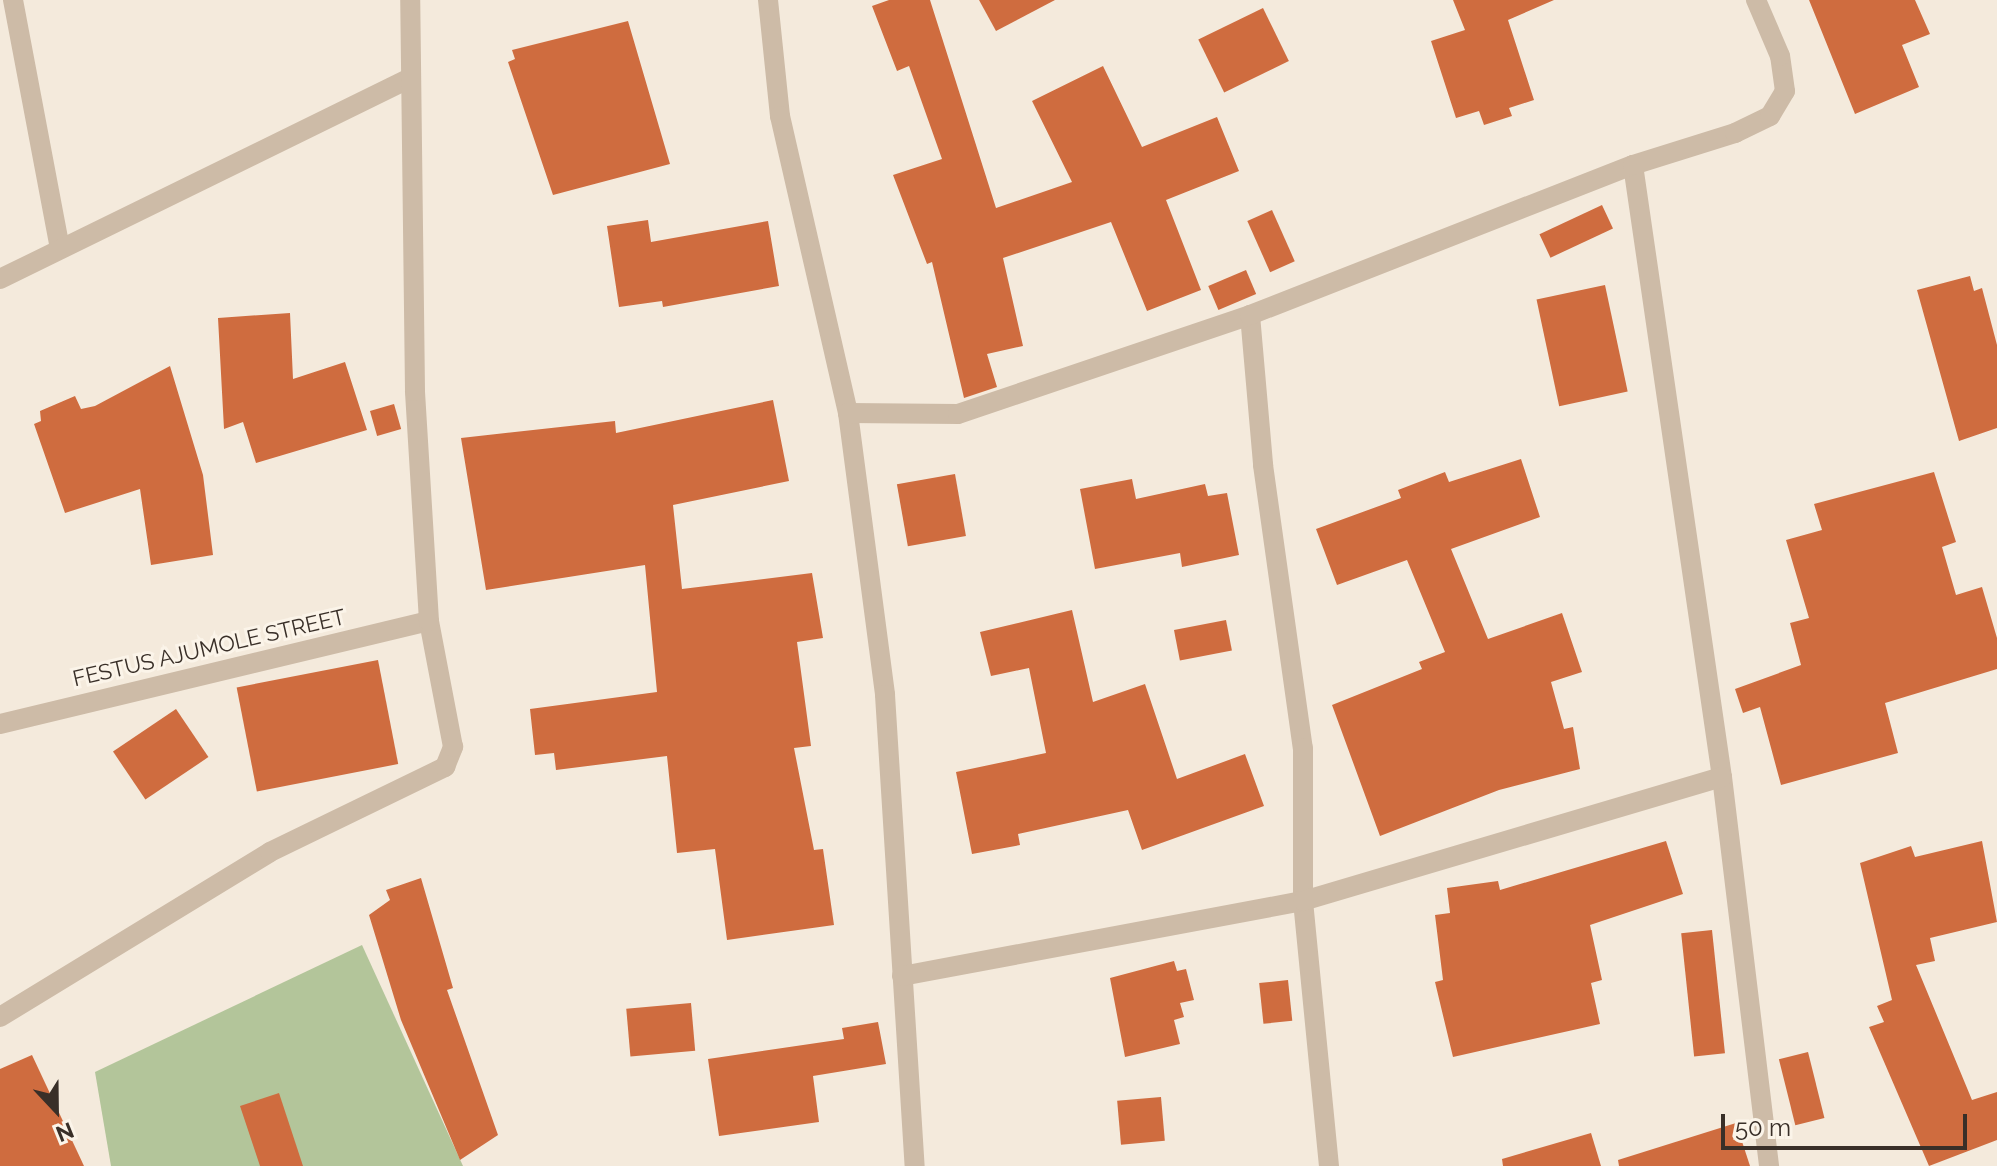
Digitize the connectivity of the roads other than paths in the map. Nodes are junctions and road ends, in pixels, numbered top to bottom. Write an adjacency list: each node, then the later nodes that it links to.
1 (13, 0): 7 (street)
2 (410, 0): 5 (street)
3 (768, 0): 10 (street)
4 (1756, 0): 6 (street)
5 (409, 79): 7 (street); 11 (street)
6 (1633, 165): 9 (street); 13 (street)
7 (60, 249): 8 (street)
8 (0, 279)
9 (1250, 315): 10 (street); 14 (street)
10 (848, 413): 15 (street)
11 (429, 621): 12 (street, FESTUS AJUMOLE STREET); 16 (street)
12 (0, 724)
13 (1722, 777): 14 (street); 19 (street)
14 (1303, 901): 15 (street); 18 (street)
15 (902, 976): 17 (street)
16 (0, 1017)
17 (915, 1166)
18 (1329, 1166)
19 (1769, 1166)

